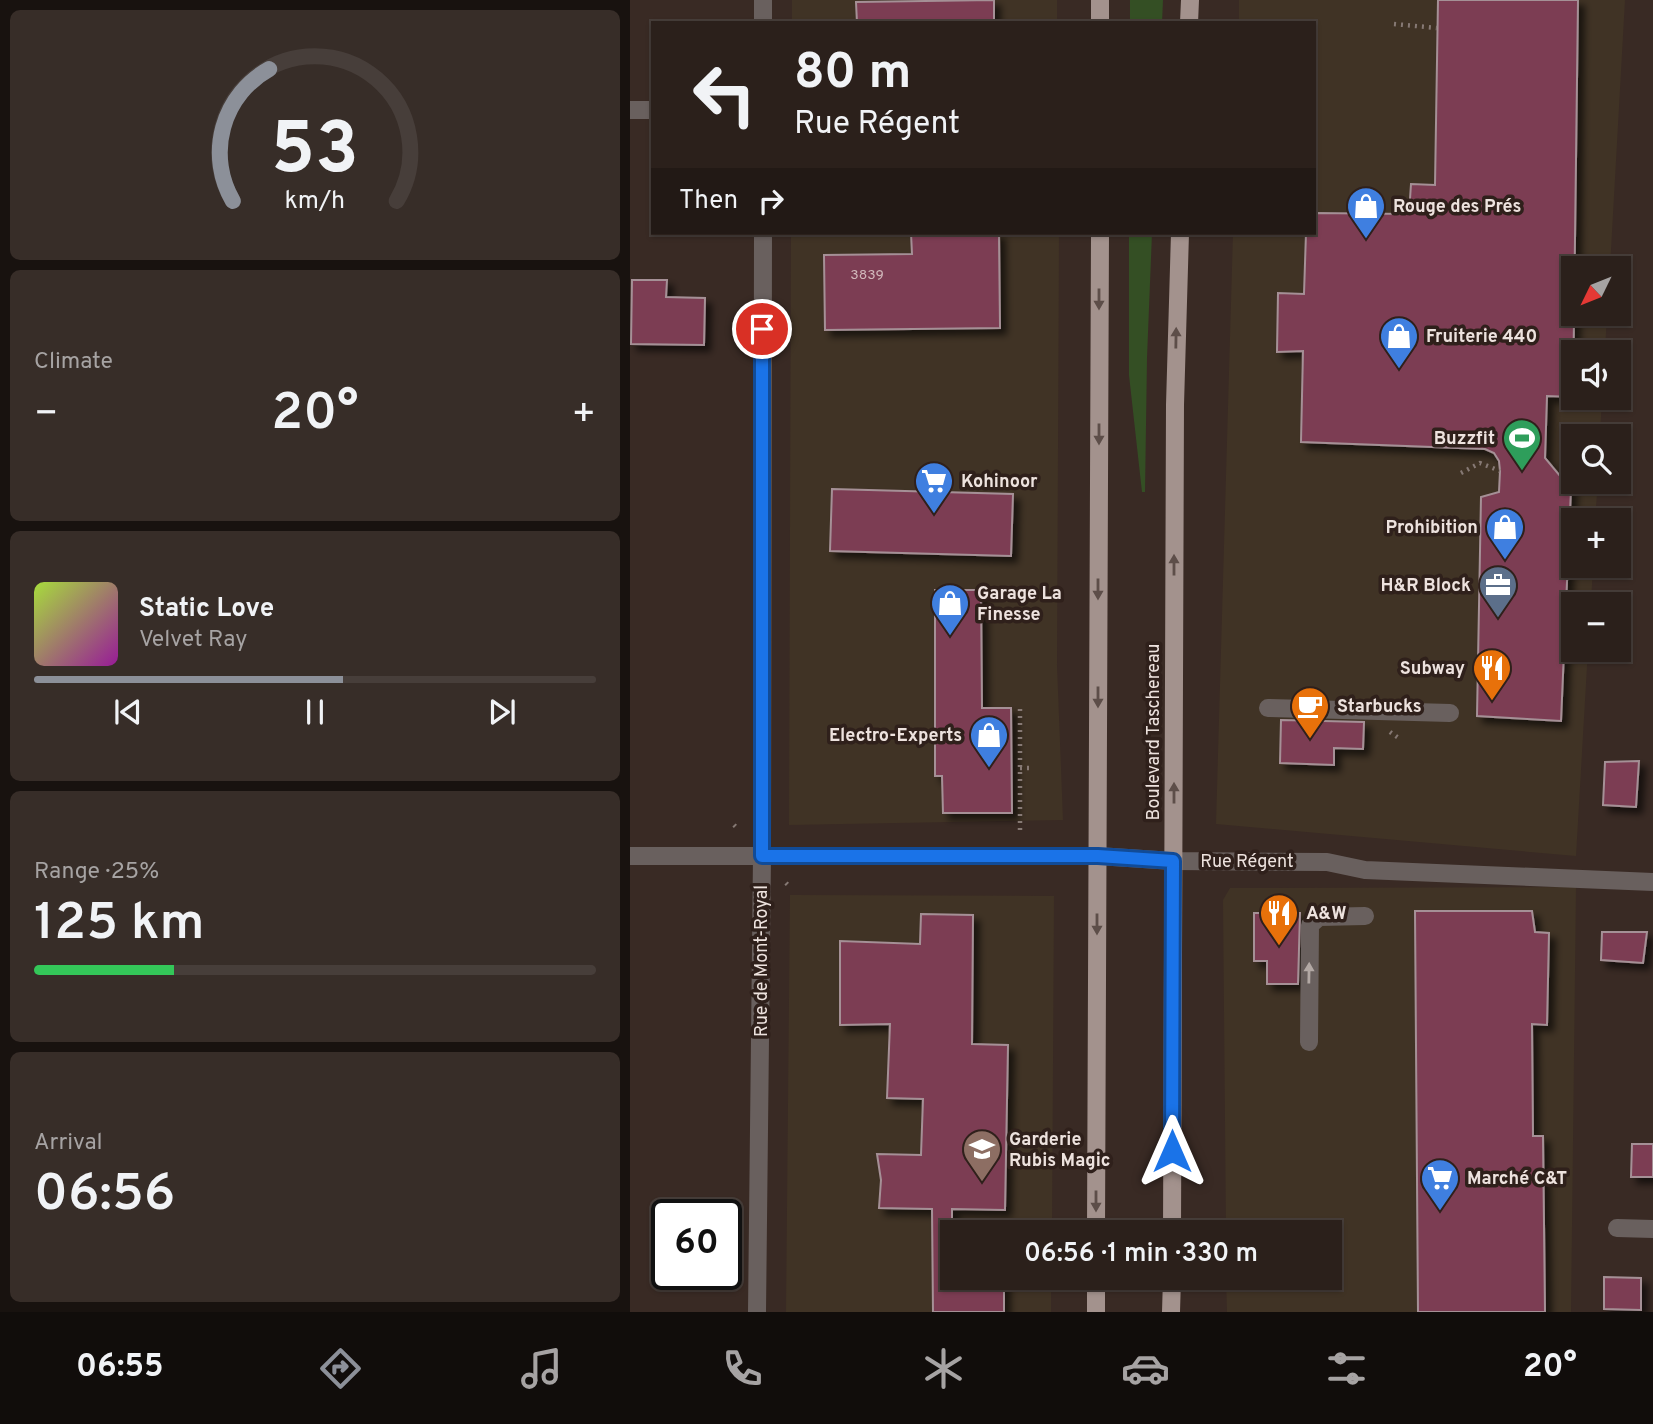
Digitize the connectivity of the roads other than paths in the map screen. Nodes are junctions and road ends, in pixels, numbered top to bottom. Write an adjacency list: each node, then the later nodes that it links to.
1 (763, 0): 4 (street)
2 (1100, 0): 5 (main road)
3 (1190, 0): 6 (main road)
4 (763, 21)
5 (1100, 21)
6 (1189, 21)
7 (630, 110): 8 (street)
8 (651, 110)
9 (763, 235): 15 (street, Rue de Mont-Royal)
10 (1100, 235): 16 (main road, one-way to 16)
11 (1180, 235): 17 (main road, Boulevard Taschereau, one-way to 11)
12 (1268, 708): 13 (street)
13 (1450, 713)
14 (630, 856): 15 (street, Rue Régent)
15 (762, 856): 16 (street, Rue Régent); 27 (street, Rue de Mont-Royal)
16 (1098, 856): 17 (street, Rue Régent); 21 (main road, one-way to 21)
17 (1173, 861): 18 (street, Rue Régent); 22 (main road, Boulevard Taschereau)
18 (1653, 881)
19 (1365, 916): 20 (street, one-way to 19)
20 (1309, 1042)
21 (1096, 1220)
22 (1172, 1220)
23 (1617, 1228): 24 (street)
24 (1653, 1229)
25 (1096, 1290): 28 (main road)
26 (1172, 1290): 29 (main road)
27 (757, 1312)
28 (1096, 1312)
29 (1171, 1312)

